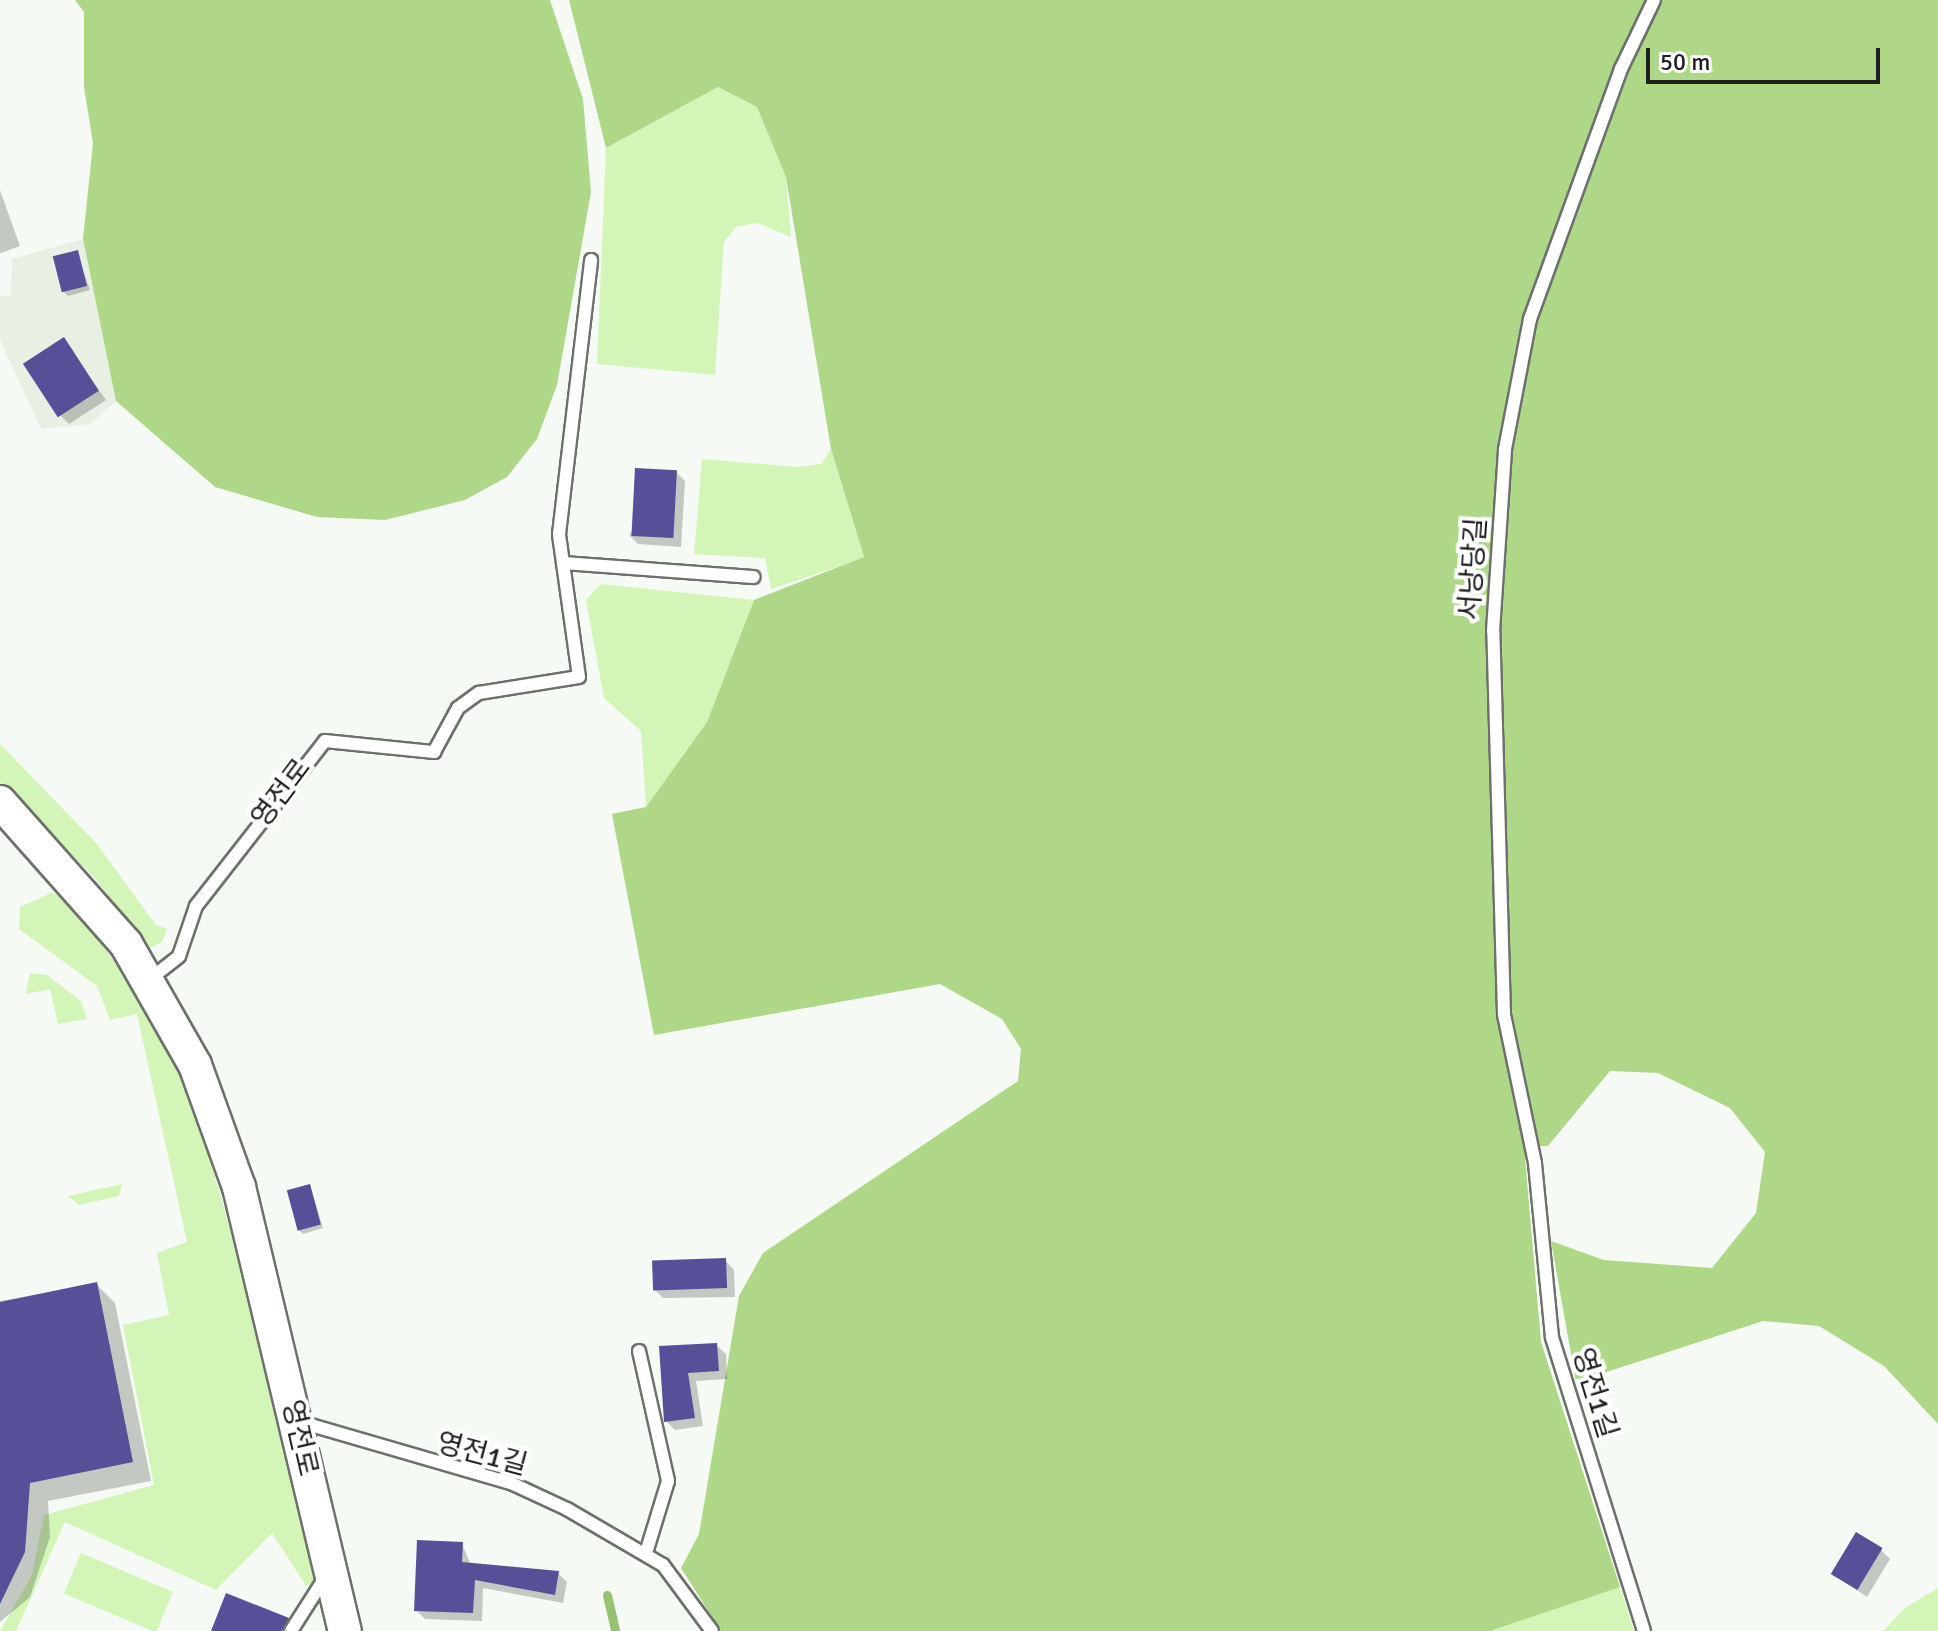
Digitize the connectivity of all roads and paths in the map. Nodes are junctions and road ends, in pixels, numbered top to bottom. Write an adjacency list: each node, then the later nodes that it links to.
1 (1654, 0): 7 (lane, 서낭당길)
2 (591, 260): 3 (lane, 영전로)
3 (563, 563): 4 (lane); 6 (lane, 영전로)
4 (753, 577)
5 (0, 802): 6 (street, 영전로)
6 (150, 979): 9 (street, 영전로)
7 (1535, 1163): 15 (lane, 영전1길)
8 (639, 1351): 10 (lane)
9 (297, 1421): 10 (lane, 영전1길); 11 (street, 영전로)
10 (646, 1553): 14 (lane, 영전1길)
11 (331, 1568): 12 (lane); 13 (street, 영전로)
12 (291, 1631)
13 (345, 1631)
14 (712, 1631)
15 (1644, 1631)

